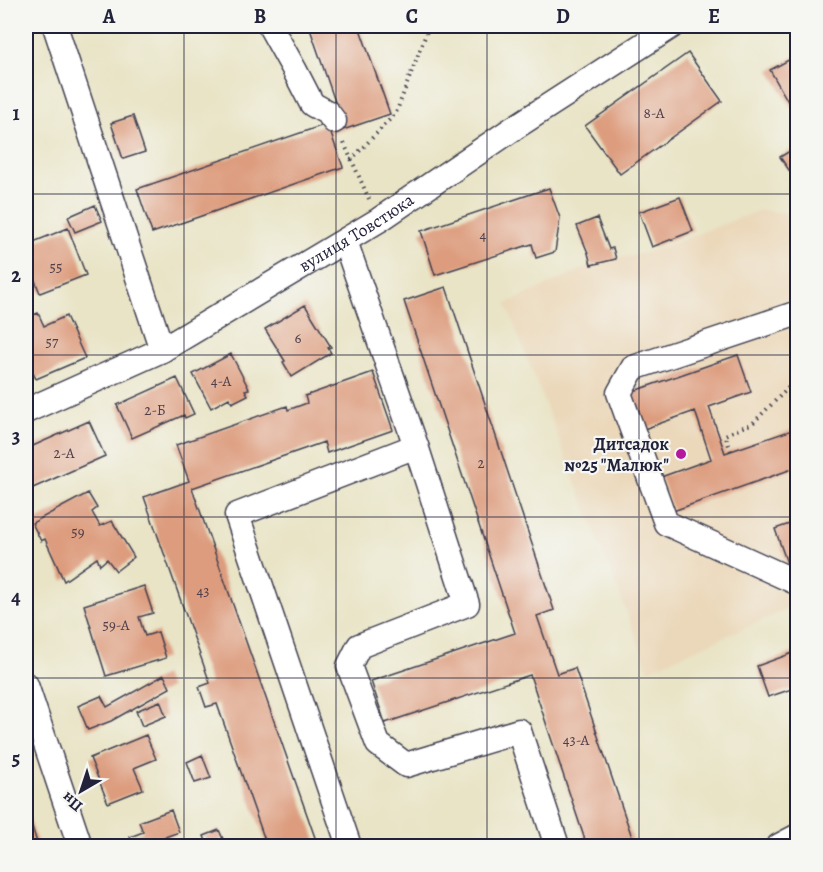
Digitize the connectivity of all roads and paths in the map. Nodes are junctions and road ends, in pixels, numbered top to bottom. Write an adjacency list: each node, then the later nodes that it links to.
1 (55, 26): 10 (street)
2 (270, 26): 5 (street)
3 (429, 26): 6 (path)
4 (672, 26): 7 (street, вулиця Товстюка)
5 (339, 131): 6 (path)
6 (351, 160): 7 (path)
7 (379, 220): 8 (street, вулиця Товстюка)
8 (345, 240): 10 (street, вулиця Товстюка); 13 (street)
9 (798, 314): 15 (street)
10 (162, 350): 12 (street, вулиця Товстюка)
11 (798, 378): 14 (path)
12 (26, 411)
13 (416, 446): 19 (street); 20 (street)
14 (731, 451)
15 (798, 583)
16 (26, 685): 18 (street)
17 (798, 836): 21 (street)
18 (80, 846)
19 (349, 846)
20 (557, 846)
21 (779, 846)

